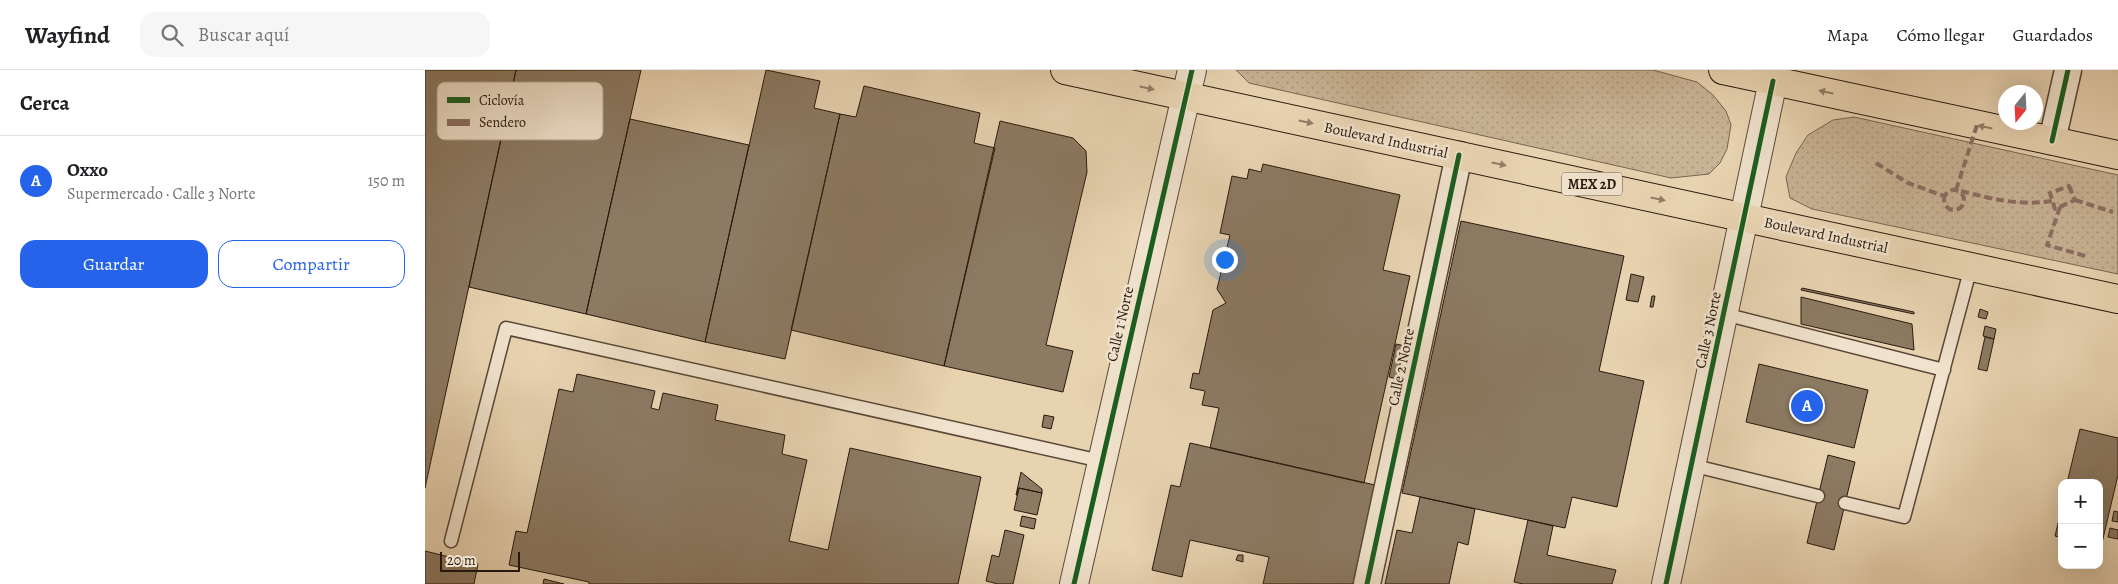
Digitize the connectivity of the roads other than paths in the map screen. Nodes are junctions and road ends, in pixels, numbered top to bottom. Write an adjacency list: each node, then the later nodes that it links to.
1 (1065, 70): 6 (highway, Boulevard Industrial / MEX 2D, one-way to 6)
2 (1191, 70): 6 (street, Calle 1 Norte)
3 (1723, 70): 5 (highway)
4 (2068, 70): 7 (street)
5 (1773, 81): 7 (highway, one-way to 5); 10 (street, Calle 3 Norte)
6 (1186, 96): 8 (highway, Boulevard Industrial / MEX 2D, one-way to 8); 15 (street, Calle 1 Norte)
7 (2052, 141): 9 (highway)
8 (1459, 155): 10 (highway, Boulevard Industrial / MEX 2D, one-way to 10); 21 (street, Calle 2 Norte)
9 (2118, 155)
10 (1745, 218): 11 (highway, Boulevard Industrial / MEX 2D); 13 (street, Calle 3 Norte)
11 (1971, 267): 12 (highway, Boulevard Industrial / MEX 2D); 14 (lane)
12 (2118, 299)
13 (1724, 314): 14 (lane); 16 (street, Calle 3 Norte)
14 (1943, 370): 18 (lane)
15 (1101, 461): 19 (lane); 20 (street, Calle 1 Norte)
16 (1691, 465): 17 (lane); 22 (street, Calle 3 Norte)
17 (1818, 496)
18 (1845, 503)
19 (451, 541)
20 (1074, 584)
21 (1367, 584)
22 (1665, 584)

